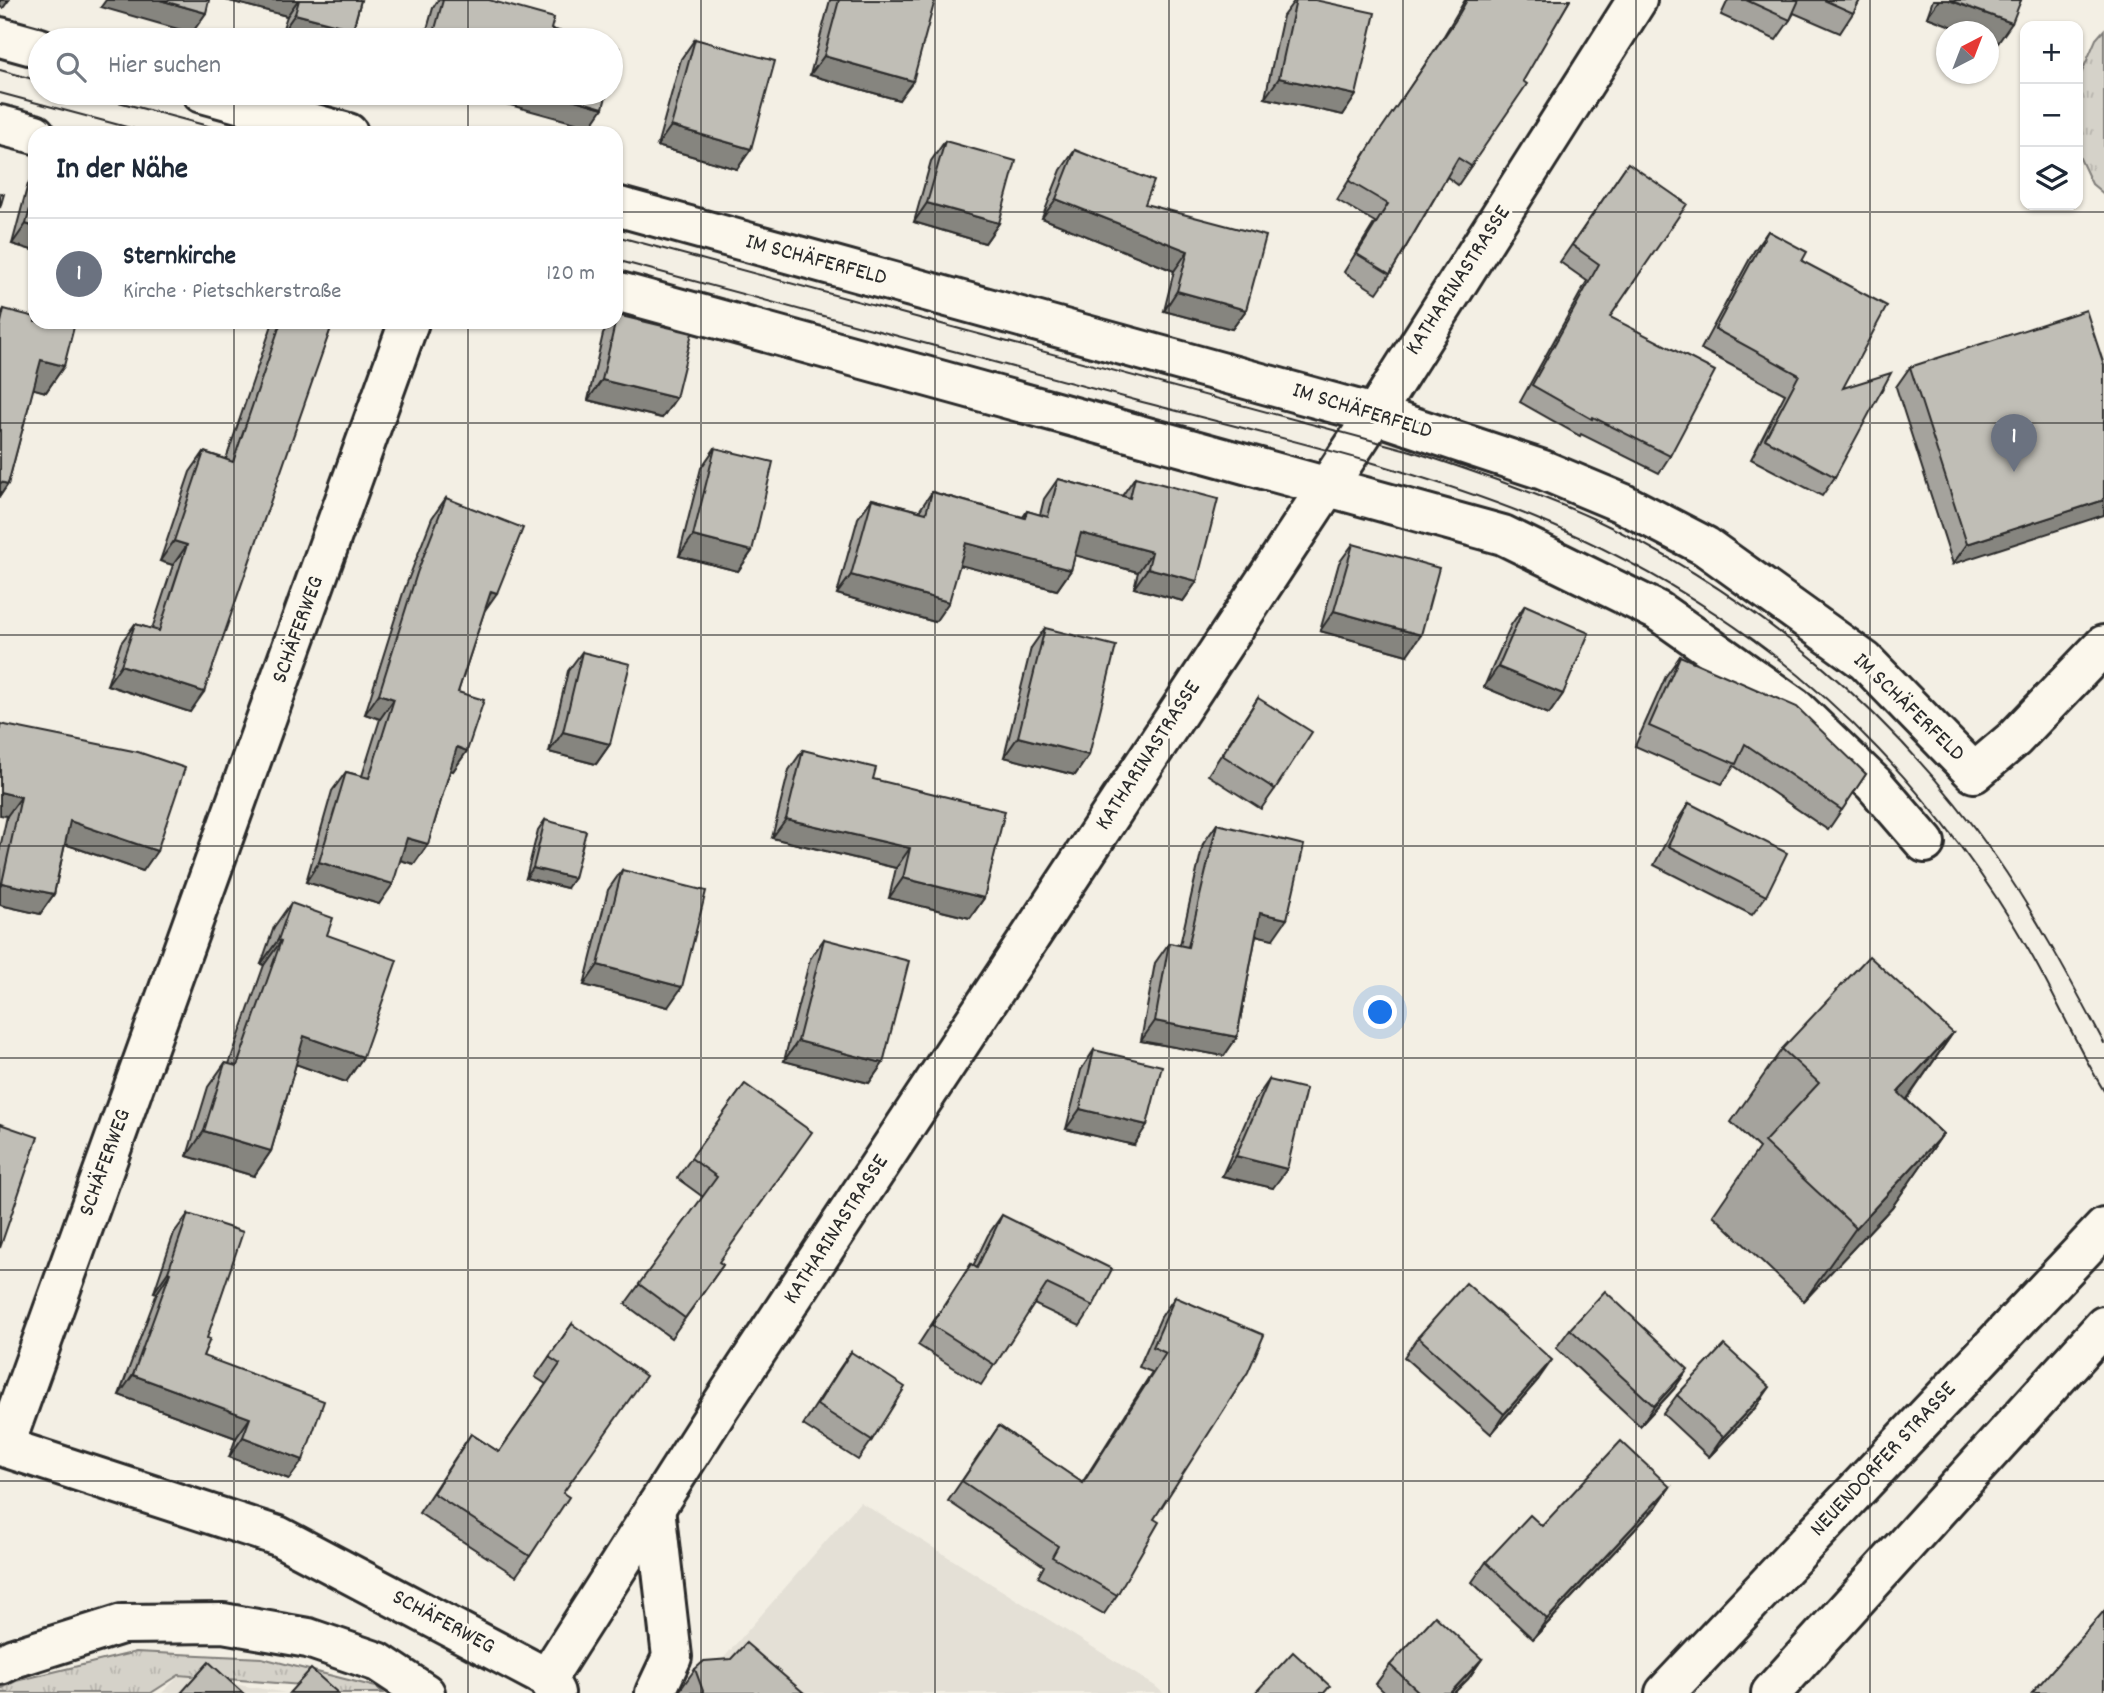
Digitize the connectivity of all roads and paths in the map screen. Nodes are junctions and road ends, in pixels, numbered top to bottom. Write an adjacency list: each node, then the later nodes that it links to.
1 (1637, 0): 11 (main road, KATHARINASTRASSE)
2 (0, 37): 3 (main road)
3 (28, 45)
4 (246, 105): 6 (main road)
5 (0, 125): 7 (main road)
6 (322, 126)
7 (28, 132)
8 (623, 208): 11 (main road, IM SCHÄFERFELD)
9 (623, 293): 12 (main road)
10 (407, 329): 19 (main road, SCHÄFERWEG)
11 (1374, 414): 12 (main road, KATHARINASTRASSE); 13 (main road, IM SCHÄFERFELD)
12 (1326, 485): 14 (main road); 17 (main road, KATHARINASTRASSE)
13 (2104, 645)
14 (1925, 843)
15 (2100, 1238): 22 (main road, NEUENDORFER STRASSE)
16 (2104, 1326): 23 (main road)
17 (655, 1508): 19 (main road, KATHARINASTRASSE); 21 (main road)
18 (0, 1665): 20 (main road)
19 (551, 1686)
20 (425, 1693)
21 (655, 1693)
22 (1665, 1693)
23 (1771, 1693)

